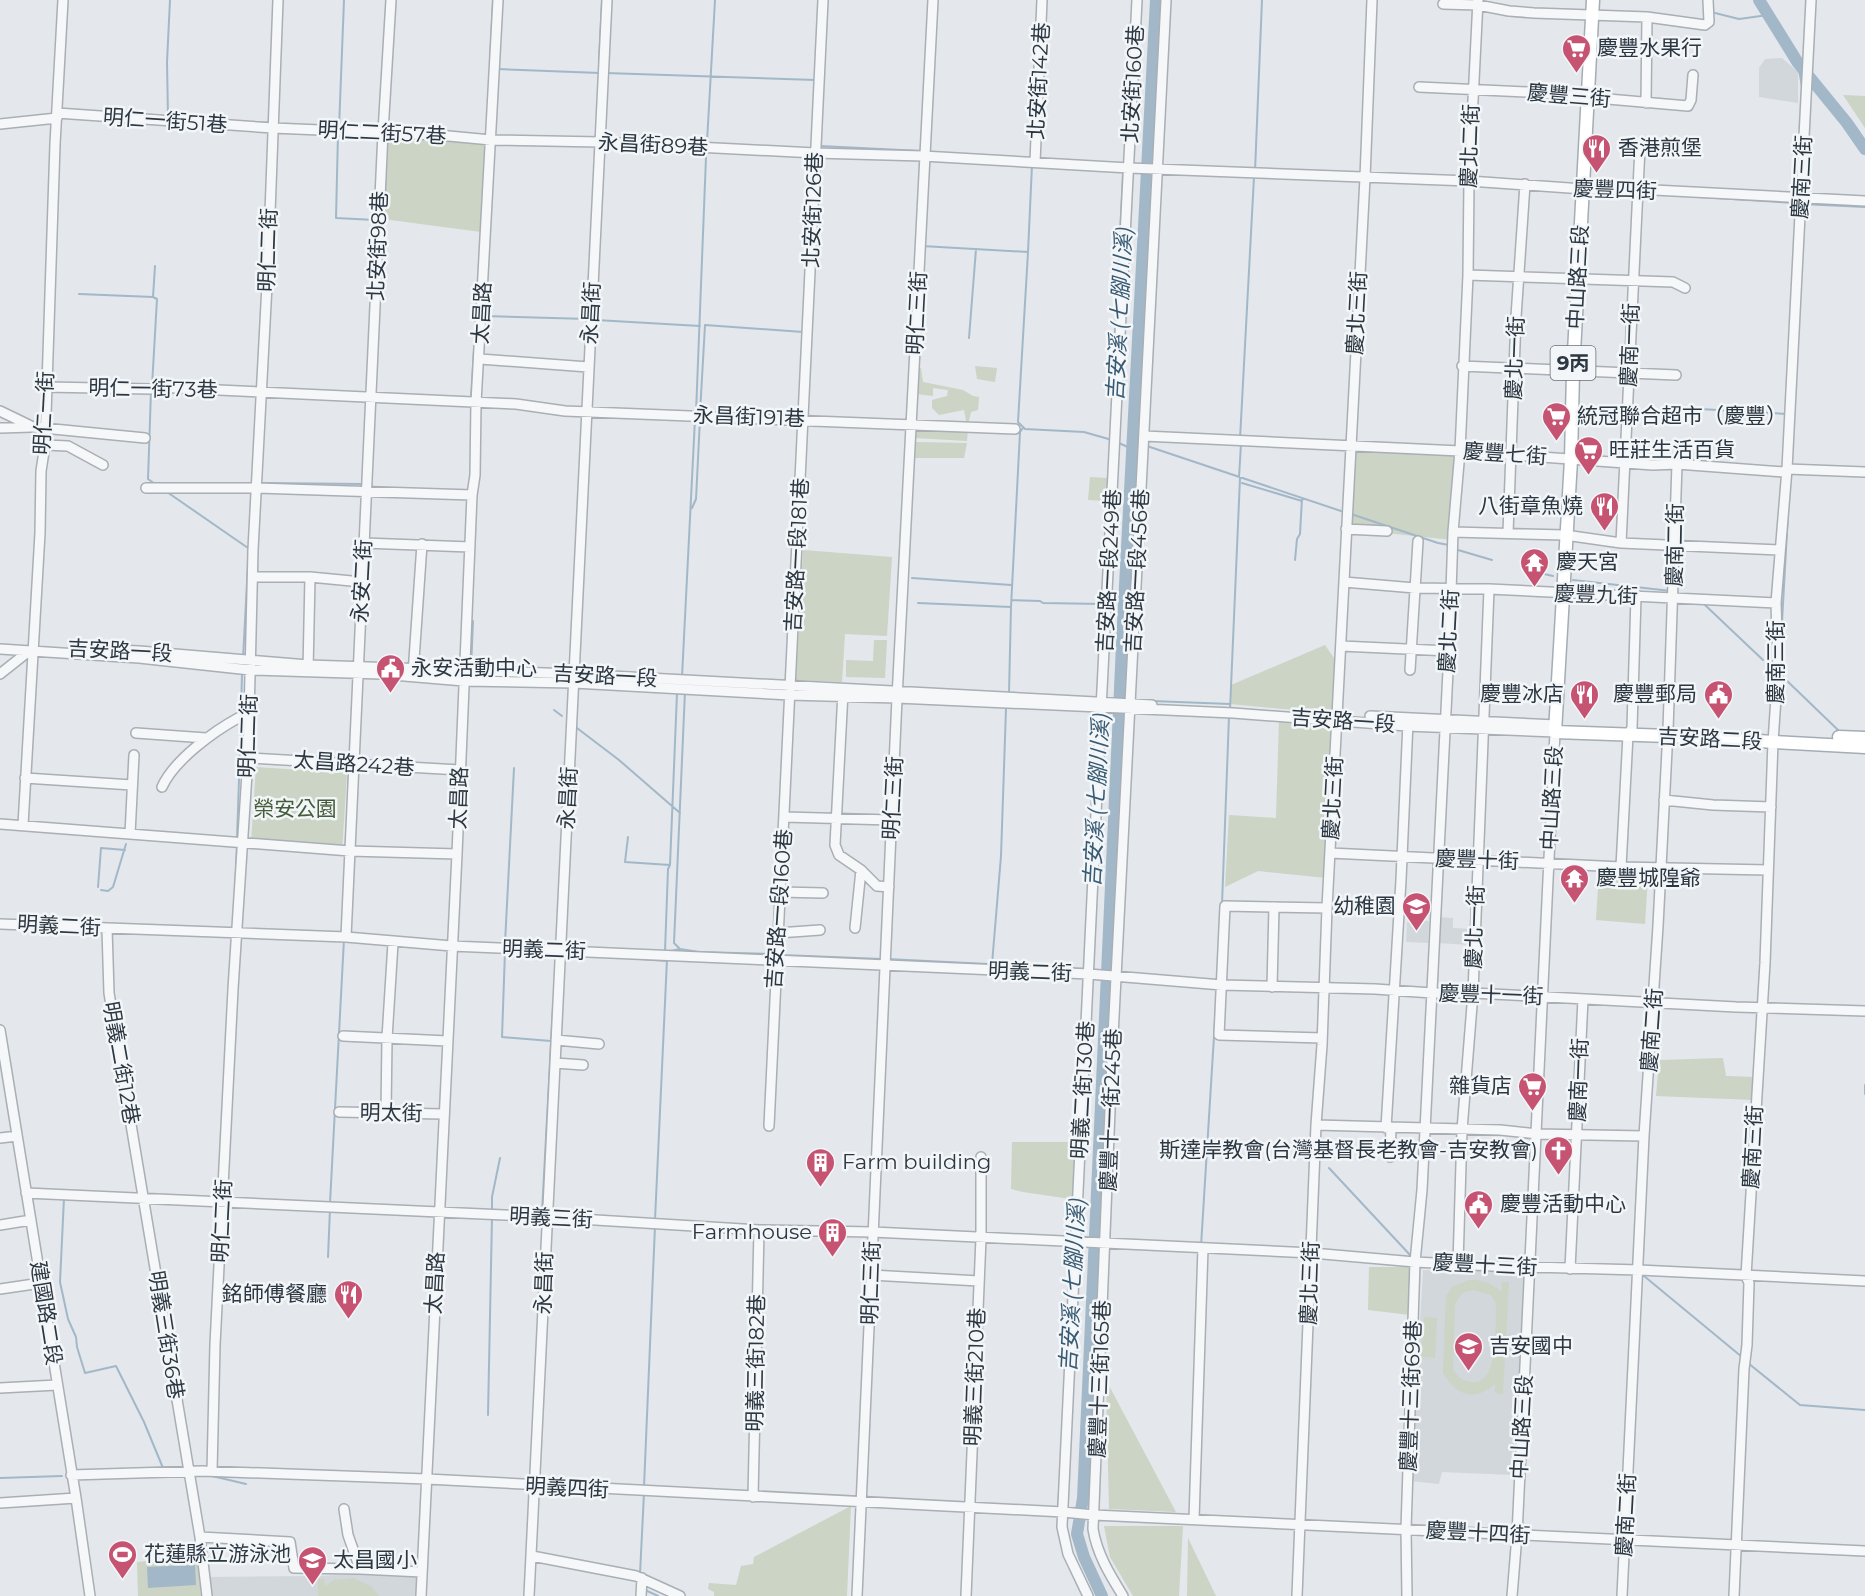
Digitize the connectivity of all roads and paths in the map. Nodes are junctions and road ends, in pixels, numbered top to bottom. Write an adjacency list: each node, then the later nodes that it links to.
1 (63, 0): 24 (street, 明仁一街)
2 (278, 0): 26 (street, 明仁二街)
3 (391, 0): 27 (street, 北安街98巷)
4 (498, 0): 28 (street, 太昌路)
5 (607, 0): 29 (street, 永昌街)
6 (823, 0): 31 (street, 北安街126巷)
7 (933, 0): 32 (street, 明仁三街)
8 (1042, 0): 33 (street, 北安街142巷)
9 (1137, 0): 34 (street, 北安街160巷)
10 (1166, 0): 35 (street, 吉安路一段456巷)
11 (1372, 0): 36 (street, 慶北三街)
12 (1593, 0): 17 (main road, 中山路三段 / 9丙)
13 (1708, 0): 18 (street)
14 (1811, 0): 41 (street, 慶南三街)
15 (1478, 3): 16 (street); 17 (street); 21 (street, 慶北二街)
16 (1443, 4)
17 (1592, 15): 18 (street); 22 (main road, 中山路三段 / 9丙)
18 (1647, 17): 23 (street)
19 (1693, 75): 23 (street, 慶豐三街)
20 (1419, 87): 21 (street, 慶豐三街)
21 (1473, 89): 22 (street, 慶豐三街); 37 (street, 慶北二街)
22 (1587, 98): 23 (street, 慶豐三街); 39 (main road, 中山路三段 / 9丙)
23 (1646, 103)
24 (57, 116): 25 (street, 明仁一街51巷); 26 (street, 明仁一街51巷); 55 (street, 明仁一街)
25 (0, 124)
26 (273, 128): 27 (street, 明仁二街57巷); 56 (street, 明仁二街)
27 (383, 132): 28 (street, 明仁二街57巷); 57 (street, 北安街98巷)
28 (491, 140): 29 (street, 永昌街89巷); 48 (street, 太昌路)
29 (600, 142): 31 (street, 永昌街89巷); 50 (street, 永昌街)
30 (1640, 147): 40 (street, 慶南一街)
31 (815, 153): 32 (street, 永昌街89巷); 61 (street, 北安街126巷)
32 (922, 156): 33 (street, 永昌街89巷); 62 (street, 明仁三街)
33 (1035, 162): 34 (street, 永昌街89巷)
34 (1129, 168): 35 (street, 慶豐四街); 122 (street, 吉安路一段249巷)
35 (1157, 168): 36 (street, 慶豐四街); 67 (street, 吉安路一段456巷)
36 (1365, 178): 37 (street, 慶豐四街); 70 (street, 慶北三街)
37 (1469, 181): 38 (street, 慶豐四街); 43 (street, 慶北二街)
38 (1525, 184): 39 (street, 慶豐四街); 44 (street, 慶北一街)
39 (1583, 189): 40 (street, 慶豐四街); 45 (main road, 中山路三段 / 9丙)
40 (1638, 190): 41 (street, 慶豐四街); 46 (street, 慶南一街)
41 (1801, 198): 42 (street, 慶豐四街); 77 (street, 慶南三街)
42 (1865, 201)
43 (1468, 275): 44 (street); 49 (street, 慶北二街)
44 (1519, 276): 45 (street); 51 (street, 慶北一街)
45 (1577, 279): 46 (street); 52 (main road, 中山路三段 / 9丙)
46 (1633, 280): 47 (street); 53 (street, 慶南一街)
47 (1685, 288)
48 (480, 359): 50 (street); 58 (street, 太昌路)
49 (1462, 366): 51 (street); 71 (street, 慶北二街)
50 (588, 367): 60 (street, 永昌街)
51 (1515, 367): 52 (street); 72 (street, 慶北一街)
52 (1573, 371): 53 (street); 73 (main road, 中山路三段 / 9丙)
53 (1629, 372): 54 (street); 74 (street, 慶南一街)
54 (1676, 375)
55 (45, 387): 56 (street, 明仁一街73巷); 65 (street, 明仁一街)
56 (261, 393): 57 (street, 明仁一街73巷); 80 (street, 明仁二街)
57 (372, 398): 58 (street, 明仁一街73巷); 81 (street, 北安街98巷)
58 (476, 403): 60 (street, 永昌街191巷); 82 (street, 太昌路)
59 (0, 411): 63 (street)
60 (587, 411): 61 (street, 永昌街191巷); 118 (street, 永昌街)
61 (804, 419): 62 (street, 永昌街191巷); 119 (street, 吉安路一段181巷)
62 (911, 424): 66 (street, 永昌街191巷); 121 (street, 明仁三街)
63 (33, 427): 64 (street); 65 (street)
64 (0, 428)
65 (44, 428): 68 (street); 69 (street, 明仁一街)
66 (1015, 429)
67 (1144, 436): 70 (street, 慶豐七街); 123 (street, 吉安路一段456巷)
68 (145, 438)
69 (45, 445): 76 (street); 108 (street, 明仁一街)
70 (1350, 446): 71 (street, 慶豐七街); 83 (street, 慶北三街)
71 (1460, 451): 72 (street, 慶豐七街); 85 (street, 慶北二街)
72 (1511, 454): 73 (street, 慶豐七街); 86 (street, 慶北一街)
73 (1571, 460): 74 (street, 慶豐七街); 87 (main road, 中山路三段 / 9丙)
74 (1625, 463): 75 (street, 慶豐七街); 90 (street, 慶南一街)
75 (1677, 464): 77 (street, 慶豐七街); 92 (street, 慶南二街)
76 (103, 465)
77 (1787, 469): 78 (street, 慶豐七街); 94 (street, 慶南三街)
78 (1865, 472)
79 (146, 488): 80 (street)
80 (256, 488): 81 (street); 95 (street, 明仁二街)
81 (366, 492): 82 (street); 89 (street, 永安二街)
82 (472, 495): 93 (street, 太昌路)
83 (1346, 528): 84 (street); 98 (street, 慶北三街)
84 (1387, 531)
85 (1453, 532): 86 (street); 100 (street, 慶北二街)
86 (1508, 533): 87 (street)
87 (1565, 535): 90 (street); 102 (main road, 中山路三段 / 9丙)
88 (1418, 540): 99 (street)
89 (364, 543): 91 (street); 97 (street, 永安二街)
90 (1621, 543): 92 (street)
91 (422, 544): 93 (street); 115 (street)
92 (1674, 545): 94 (street); 104 (street, 慶南二街)
93 (470, 547): 117 (street, 太昌路)
94 (1779, 550): 105 (street, 慶南三街)
95 (253, 577): 96 (street); 111 (street, 明仁二街)
96 (310, 577): 97 (street); 112 (street)
97 (362, 582): 113 (street, 永安二街)
98 (1344, 582): 99 (street, 慶豐九街); 106 (street, 慶北三街)
99 (1415, 588): 100 (street, 慶豐九街); 109 (street)
100 (1451, 588): 101 (street, 慶豐九街); 110 (street, 慶北二街)
101 (1489, 589): 102 (street, 慶豐九街); 128 (street, 慶北一街)
102 (1563, 594): 103 (street, 慶豐九街); 129 (main road, 中山路三段 / 9丙)
103 (1636, 597): 104 (street, 慶豐九街); 130 (street)
104 (1673, 599): 105 (street, 慶豐九街); 132 (street, 慶南二街)
105 (1776, 603): 134 (street, 慶南三街)
106 (1341, 646): 109 (street); 125 (street, 慶北三街)
107 (0, 647): 108 (street, 吉安路一段)
108 (32, 650): 111 (street, 吉安路一段); 116 (street); 143 (street, 明仁一街)
109 (1412, 650): 110 (street); 114 (street)
110 (1449, 651): 126 (street, 慶北二街)
111 (250, 665): 112 (street, 吉安路一段); 138 (street, 明仁二街)
112 (308, 669): 113 (street, 吉安路一段)
113 (358, 670): 115 (street, 吉安路一段); 139 (street, 永安二街)
114 (1410, 670)
115 (413, 672): 117 (street, 吉安路一段)
116 (0, 674)
117 (464, 676): 118 (street, 吉安路一段); 140 (street, 太昌路)
118 (574, 679): 119 (street, 吉安路一段); 180 (street, 永昌街)
119 (790, 691): 120 (street, 吉安路一段); 148 (street, 吉安路一段160巷)
120 (843, 693): 121 (street, 吉安路一段); 149 (street)
121 (898, 694): 122 (street, 吉安路一段); 150 (street, 明仁三街)
122 (1102, 705): 123 (street, 吉安路一段); 183 (street, 吉安路一段249巷)
123 (1130, 707): 125 (street, 吉安路一段); 184 (street, 吉安路一段456巷)
124 (240, 717): 133 (street)
125 (1337, 717): 127 (street, 吉安路一段); 156 (street, 慶北三街)
126 (1445, 724): 127 (street, 吉安路一段); 128 (street, 吉安路一段); 159 (street, 慶北二街)
127 (1407, 726): 158 (street)
128 (1483, 726): 129 (street, 吉安路一段); 160 (street, 慶北一街)
129 (1556, 729): 130 (main road, 吉安路二段); 161 (street, 中山路三段)
130 (1630, 731): 132 (main road, 吉安路二段); 162 (street)
131 (136, 733): 133 (street)
132 (1668, 733): 134 (main road, 吉安路二段); 146 (street, 慶南二街)
133 (206, 738): 142 (street)
134 (1774, 738): 135 (main road, 吉安路二段); 136 (main road, 吉安路二段); 147 (street, 慶南三街)
135 (1865, 738)
136 (1865, 747)
137 (134, 755): 144 (street)
138 (248, 758): 139 (street, 太昌路242巷); 154 (street, 明仁二街)
139 (353, 764): 140 (street, 太昌路242巷); 155 (street, 永安二街)
140 (460, 770): 157 (street, 太昌路)
141 (158, 772): 142 (street)
142 (171, 774): 145 (street)
143 (25, 778): 144 (street); 152 (street, 明仁一街)
144 (132, 785): 153 (street)
145 (162, 787)
146 (1664, 800): 147 (street); 163 (street, 慶南二街)
147 (1771, 807): 165 (street, 慶南三街)
148 (785, 817): 149 (street); 167 (street, 吉安路一段160巷)
149 (836, 818): 150 (street); 164 (street)
150 (891, 820): 166 (street, 明仁三街)
151 (0, 824): 152 (street)
152 (22, 825): 153 (street)
153 (130, 834): 154 (street)
154 (242, 842): 155 (street); 176 (street, 明仁二街)
155 (350, 851): 157 (street); 177 (street, 永安二街)
156 (1330, 853): 158 (street, 慶豐十街); 170 (street, 慶北三街)
157 (457, 854): 179 (street, 太昌路)
158 (1402, 857): 159 (street, 慶豐十街); 188 (street)
159 (1438, 858): 160 (street, 慶豐十街); 189 (street, 慶北二街)
160 (1478, 859): 161 (street, 慶豐十街); 190 (street, 慶北一街)
161 (1549, 863): 162 (street, 慶豐十街); 191 (street, 中山路三段)
162 (1621, 867): 163 (street, 慶豐十街)
163 (1661, 867): 165 (street, 慶豐十街); 193 (street, 慶南二街)
164 (861, 870): 166 (street); 172 (street)
165 (1768, 870): 194 (street, 慶南三街)
166 (889, 887): 182 (street, 明仁三街)
167 (780, 892): 168 (street); 175 (street, 吉安路一段160巷)
168 (823, 893)
169 (1274, 907): 170 (street); 185 (street); 186 (street)
170 (1327, 908): 187 (street, 慶北三街)
171 (0, 924): 173 (street, 明義二街)
172 (855, 928)
173 (107, 929): 176 (street, 明義二街); 222 (street, 明義二街12巷)
174 (820, 930): 175 (street)
175 (778, 933): 181 (street, 吉安路一段160巷)
176 (236, 934): 177 (street, 明義二街); 223 (street, 明仁二街)
177 (346, 938): 178 (street, 明義二街)
178 (393, 943): 179 (street, 明義二街); 199 (street)
179 (452, 946): 180 (street, 明義二街); 201 (street, 太昌路)
180 (561, 950): 181 (street, 明義二街); 198 (street, 永昌街)
181 (775, 961): 182 (street, 明義二街); 210 (street, 吉安路一段160巷)
182 (886, 964): 183 (street, 明義二街); 229 (street, 明仁三街)
183 (1089, 974): 184 (street, 明義二街); 231 (street, 明義二街130巷)
184 (1117, 977): 185 (street, 慶豐十一街); 232 (street, 慶豐十一街245巷)
185 (1222, 985): 186 (street, 慶豐十一街); 200 (street)
186 (1272, 987): 187 (street, 慶豐十一街)
187 (1323, 987): 188 (street, 慶豐十一街); 200 (street, 慶北三街)
188 (1395, 991): 189 (street, 慶豐十一街); 211 (street)
189 (1432, 993): 190 (street, 慶豐十一街); 212 (street, 慶北二街)
190 (1473, 993): 191 (street, 慶豐十一街); 213 (street, 慶北一街)
191 (1542, 996): 192 (street, 慶豐十一街); 214 (street, 中山路三段)
192 (1583, 999): 193 (street, 慶豐十一街); 215 (street, 慶南一街)
193 (1654, 1001): 194 (street, 慶豐十一街); 217 (street, 慶南二街)
194 (1761, 1009): 195 (street, 慶豐十一街); 241 (street, 慶南三街)
195 (1865, 1011)
196 (0, 1030): 205 (street, 建國路二段)
197 (343, 1036): 199 (street)
198 (556, 1037): 202 (street); 203 (street, 永昌街)
199 (387, 1038): 201 (street); 207 (street)
200 (1322, 1038): 209 (street, 慶北三街)
201 (447, 1041): 208 (street, 太昌路)
202 (596, 1041)
203 (555, 1063): 204 (street); 225 (street, 永昌街)
204 (583, 1065)
205 (3, 1070): 216 (street, 建國路二段)
206 (339, 1112): 207 (street, 明太街)
207 (386, 1112): 208 (street, 明太街)
208 (444, 1114): 224 (street, 太昌路)
209 (1316, 1125): 211 (street); 234 (street, 慶北三街)
210 (769, 1126)
211 (1389, 1127): 212 (street); 220 (street)
212 (1424, 1129): 213 (street); 235 (street, 慶北二街)
213 (1462, 1130): 214 (street); 236 (street, 慶北一街)
214 (1537, 1134): 215 (street); 237 (street, 中山路三段)
215 (1577, 1135): 217 (street); 238 (street, 慶南一街)
216 (17, 1136): 218 (street); 221 (street, 建國路二段)
217 (1644, 1137): 239 (street, 慶南二街)
218 (0, 1138)
219 (981, 1157): 230 (street, 明義三街210巷)
220 (1390, 1157)
221 (26, 1193): 222 (street, 明義三街); 226 (street, 建國路二段)
222 (143, 1197): 223 (street, 明義三街); 249 (street, 明義三街36巷)
223 (223, 1201): 224 (street, 明義三街); 248 (street, 明仁二街)
224 (439, 1212): 225 (street, 明義三街); 251 (street, 太昌路)
225 (547, 1217): 228 (street, 明義三街); 252 (street, 永昌街)
226 (31, 1220): 227 (street); 244 (street, 建國路二段)
227 (0, 1225)
228 (759, 1230): 229 (street, 明義三街); 253 (street, 明義三街182巷)
229 (873, 1232): 230 (street, 明義三街); 240 (street, 明仁三街)
230 (981, 1238): 231 (street, 明義三街); 242 (street, 明義三街210巷)
231 (1077, 1242): 232 (street, 明義三街); 259 (street, 明義二街130巷)
232 (1105, 1243): 233 (street, 慶豐十三街); 260 (street, 慶豐十三街165巷)
233 (1203, 1248): 234 (street, 慶豐十三街); 261 (street)
234 (1312, 1253): 235 (street, 慶豐十三街); 262 (street, 慶北三街)
235 (1415, 1262): 236 (street, 慶豐十三街); 263 (street, 慶豐十三街69巷)
236 (1458, 1264): 237 (street, 慶豐十三街)
237 (1529, 1267): 238 (street, 慶豐十三街); 264 (street, 中山路三段)
238 (1570, 1269): 239 (street, 慶豐十三街)
239 (1639, 1270): 241 (street, 慶豐十三街); 266 (street, 慶南二街)
240 (871, 1275): 242 (street); 255 (street, 明仁三街)
241 (1746, 1276): 243 (street, 慶豐十三街); 267 (street, 慶南三街)
242 (979, 1281): 257 (street, 明義三街210巷)
243 (1865, 1281)
244 (40, 1283): 245 (street); 246 (street, 建國路二段)
245 (0, 1289)
246 (57, 1385): 247 (street); 250 (street, 建國路二段)
247 (0, 1388)
248 (212, 1471): 249 (street, 明義四街); 251 (street, 明義四街)
249 (189, 1472): 250 (street, 明義四街); 265 (street, 明義三街36巷)
250 (71, 1475): 254 (street, 建國路二段)
251 (427, 1479): 252 (street, 明義四街); 271 (street, 太昌路)
252 (536, 1486): 253 (street, 明義四街); 269 (street, 永昌街)
253 (753, 1497): 255 (street, 明義四街)
254 (76, 1498): 256 (street); 274 (street, 建國路二段)
255 (861, 1502): 257 (street, 明義四街); 280 (street, 明仁三街)
256 (0, 1503)
257 (969, 1507): 259 (street, 明義四街); 281 (street, 明義三街210巷)
258 (344, 1509): 270 (street)
259 (1066, 1512): 260 (street, 明義四街); 273 (street, 明義二街130巷)
260 (1092, 1515): 261 (street, 慶豐十四街); 283 (street, 慶豐十三街165巷)
261 (1194, 1519): 262 (street, 慶豐十四街)
262 (1301, 1524): 263 (street, 慶豐十四街); 284 (street, 慶北三街)
263 (1406, 1530): 264 (street, 慶豐十四街); 285 (street, 慶豐十三街69巷)
264 (1517, 1535): 266 (street, 慶豐十四街); 286 (street, 中山路三段)
265 (200, 1538): 270 (street); 275 (street, 明義三街36巷)
266 (1624, 1539): 267 (street, 慶豐十四街); 287 (street, 慶南二街)
267 (1736, 1545): 268 (street, 慶豐十四街); 288 (street)
268 (1865, 1551)
269 (532, 1556): 272 (street); 277 (street, 永昌街)
270 (360, 1569): 271 (street)
271 (422, 1572): 276 (street, 太昌路)
272 (642, 1578): 278 (street); 279 (street)
273 (1081, 1591): 282 (street, 明義二街130巷)
274 (90, 1596)
275 (207, 1596)
276 (421, 1596)
277 (529, 1596)
278 (641, 1596)
279 (680, 1596)
280 (857, 1596)
281 (966, 1596)
282 (1088, 1596)
283 (1123, 1596)
284 (1297, 1596)
285 (1407, 1596)
286 (1512, 1596)
287 (1622, 1596)
288 (1734, 1596)

